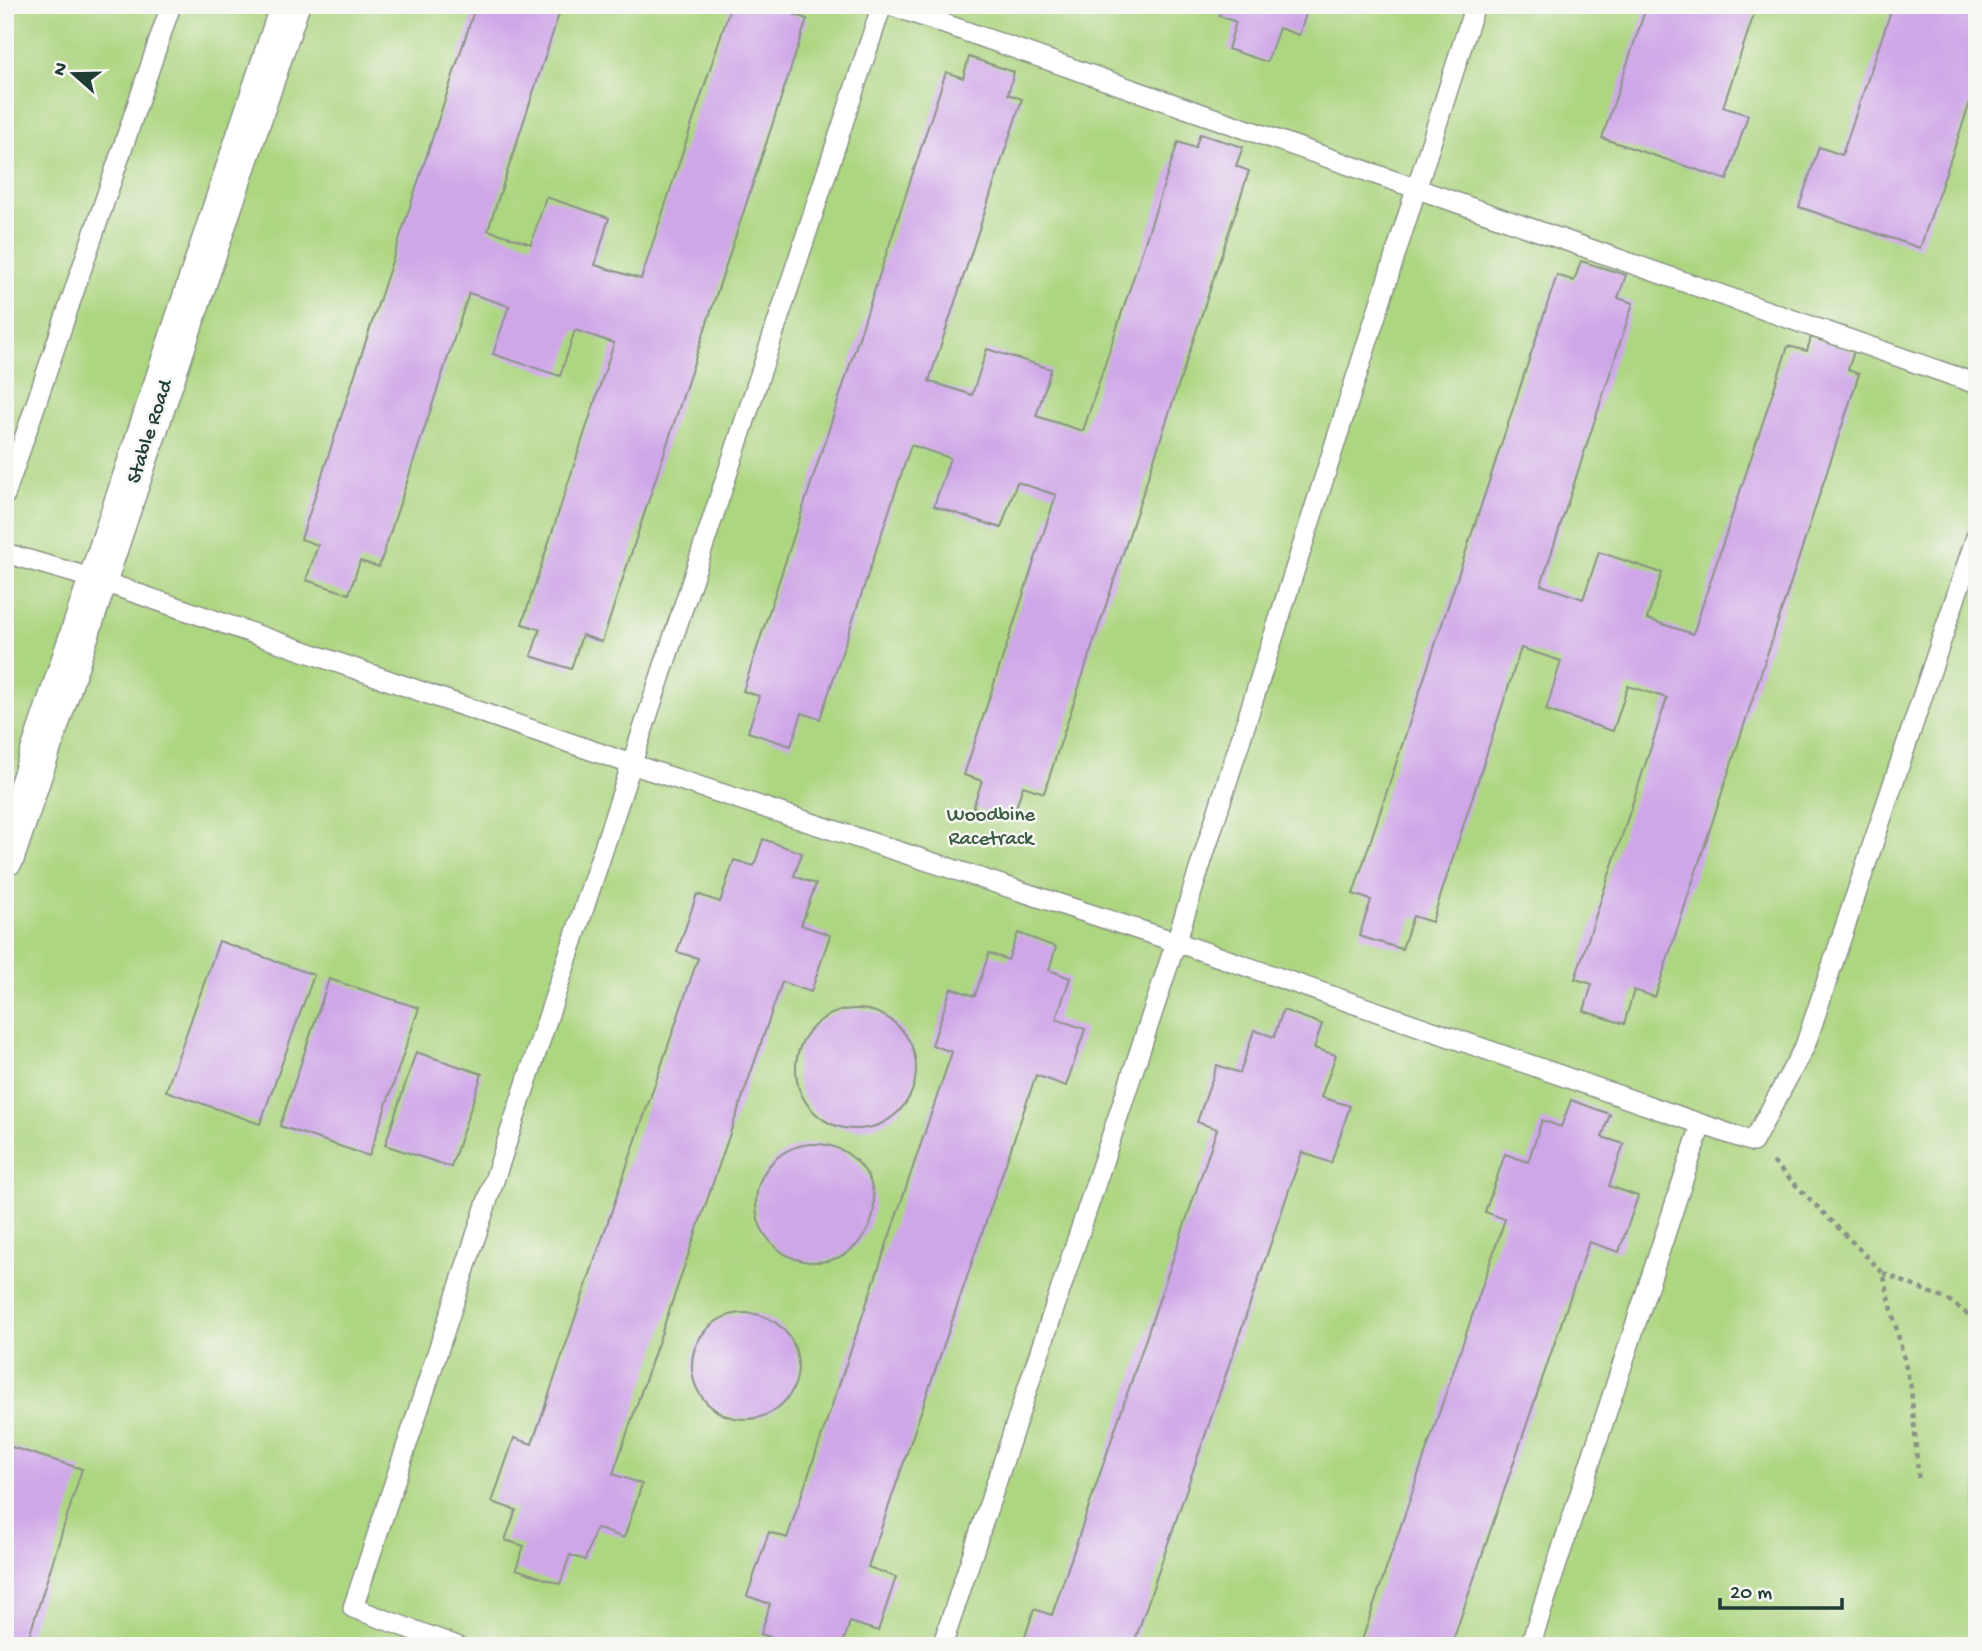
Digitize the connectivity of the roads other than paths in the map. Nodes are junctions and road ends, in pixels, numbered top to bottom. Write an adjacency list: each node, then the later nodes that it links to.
1 (171, 5): 8 (lane)
2 (290, 5): 11 (street, Stable Road)
3 (882, 5): 12 (lane)
4 (890, 5): 6 (lane)
5 (1475, 5): 6 (lane)
6 (1415, 188): 7 (lane); 14 (lane)
7 (1977, 384)
8 (5, 495)
9 (1977, 534): 15 (lane)
10 (5, 553): 11 (lane)
11 (98, 580): 12 (lane); 13 (street, Stable Road)
12 (631, 764): 14 (lane); 16 (lane)
13 (8, 841)
14 (1175, 942): 15 (lane); 17 (lane)
15 (1701, 1125): 18 (lane)
16 (457, 1646)
17 (942, 1646)
18 (1530, 1646)

